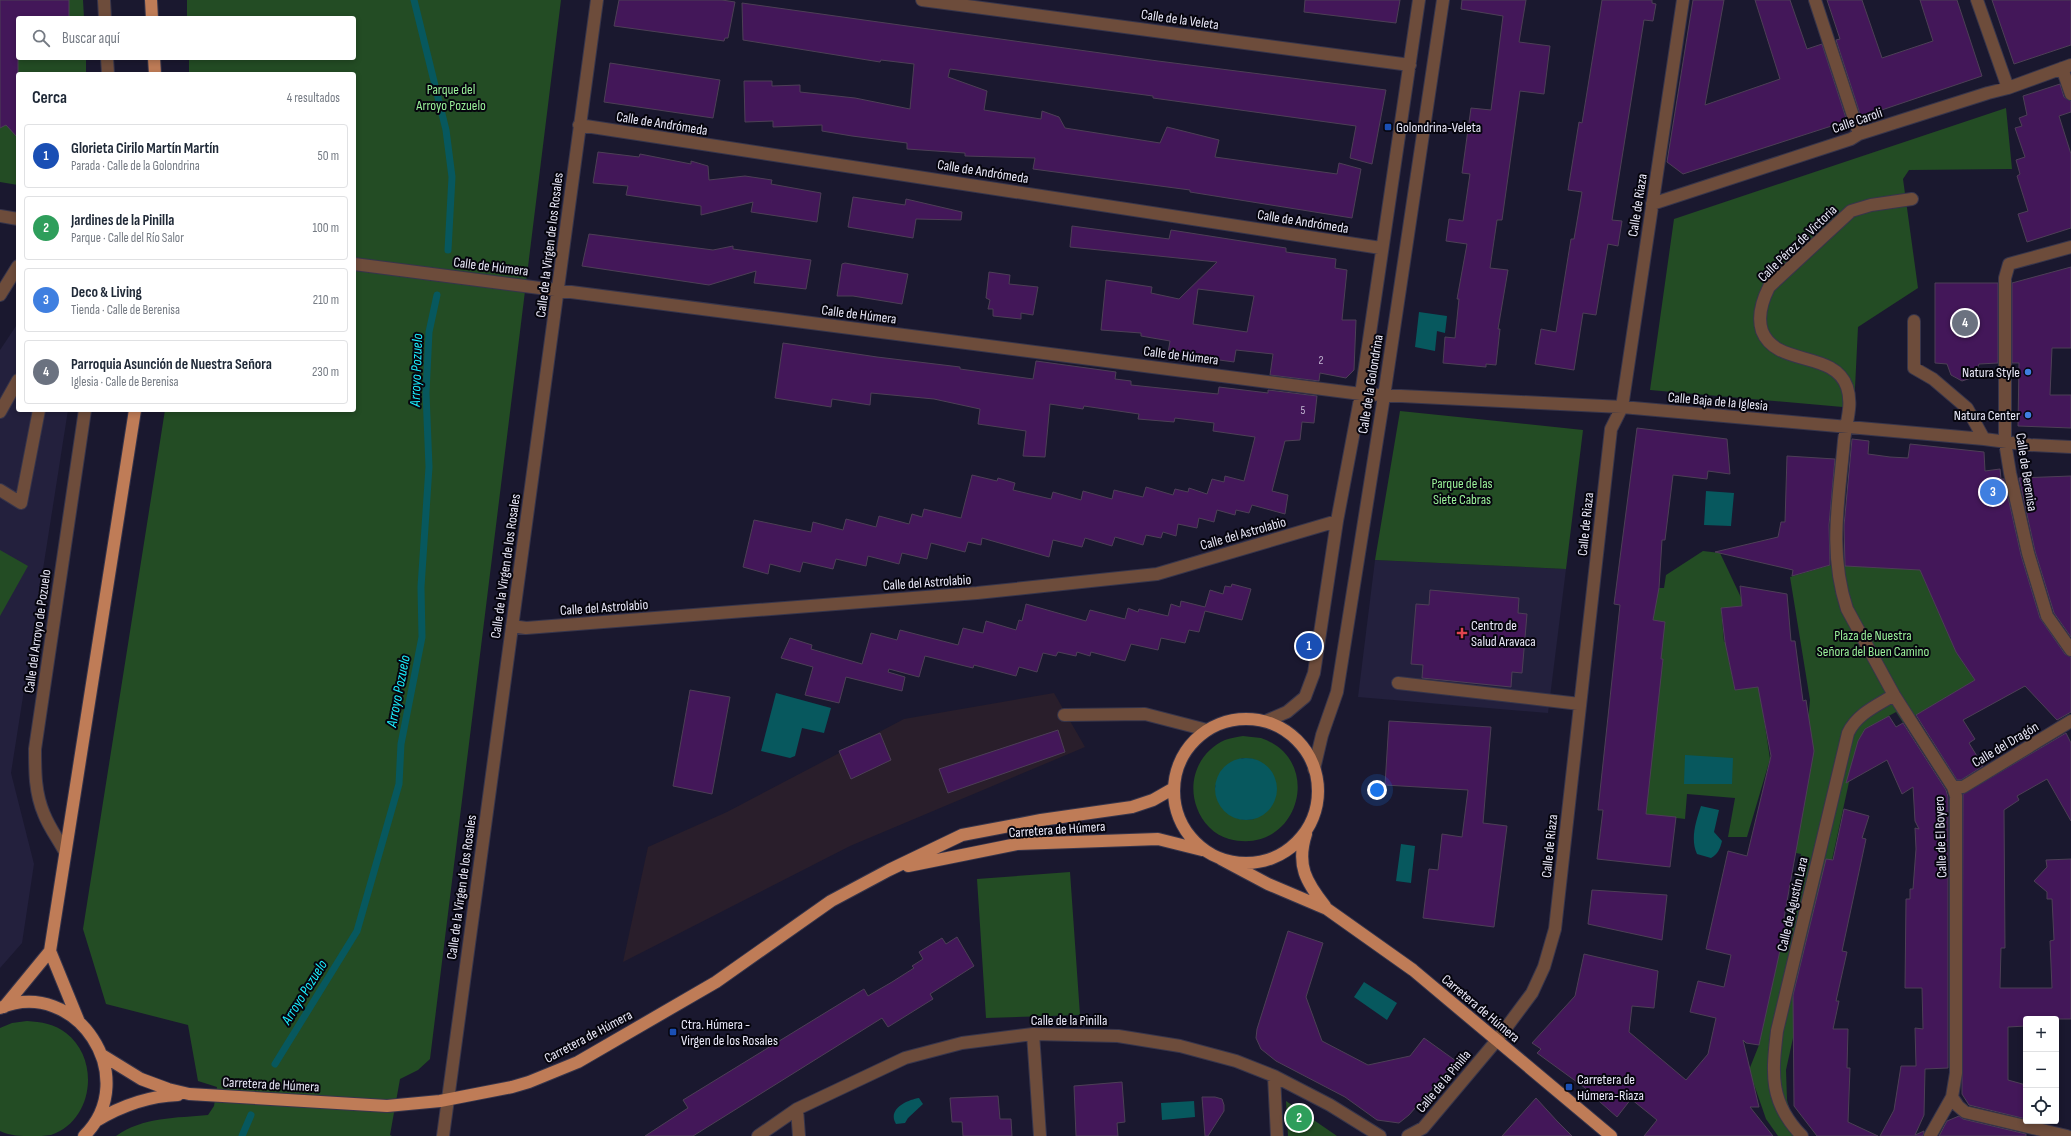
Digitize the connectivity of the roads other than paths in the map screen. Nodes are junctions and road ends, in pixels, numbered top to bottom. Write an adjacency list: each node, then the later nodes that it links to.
1 (104, 0): 10 (street)
2 (151, 0): 11 (main road)
3 (597, 0): 20 (street, Calle de la Virgen de los Rosales)
4 (922, 0): 14 (street, Calle de la Veleta)
5 (1420, 0): 14 (street, Calle de la Golondrina)
6 (1443, 0): 35 (street, Calle de la Golondrina)
7 (1683, 0): 23 (street, Calle de Riaza)
8 (1815, 0): 21 (street)
9 (1977, 0): 18 (street)
10 (105, 16)
11 (152, 16)
12 (107, 60): 16 (street)
13 (154, 60): 17 (main road)
14 (1410, 65): 27 (street, Calle de la Golondrina)
15 (2067, 67): 18 (street, Calle Caroli); 19 (street)
16 (108, 72)
17 (155, 72)
18 (2008, 88): 21 (street, Calle Caroli)
19 (2071, 94)
20 (580, 125): 27 (street, Calle de Andrómeda); 30 (street, Calle de la Virgen de los Rosales)
21 (1859, 134): 23 (street, Calle Caroli)
22 (1912, 199): 41 (street, Calle Pérez de Victoria)
23 (1652, 204): 36 (street, Calle de Riaza)
24 (0, 216): 25 (street)
25 (16, 219)
26 (2071, 247): 43 (street, Calle de Berenisa)
27 (1381, 248): 34 (street, Calle de la Golondrina)
28 (356, 264): 30 (street, Calle de Húmera)
29 (15, 280): 31 (street)
30 (558, 290): 34 (street, Calle de Húmera); 48 (street, Calle de la Virgen de los Rosales)
31 (0, 295)
32 (1914, 321): 42 (street)
33 (16, 384): 37 (street)
34 (1361, 394): 35 (street, Calle Baja de la Iglesia); 46 (street, Calle de la Golondrina)
35 (1384, 396): 36 (street, Calle Baja de la Iglesia); 57 (street, Calle de la Golondrina)
36 (1622, 407): 41 (street, Calle Baja de la Iglesia); 52 (street, Calle de Riaza)
37 (0, 412)
38 (38, 412): 45 (street)
39 (85, 412): 62 (street, Calle del Arroyo de Pozuelo)
40 (135, 412): 62 (main road)
41 (1846, 426): 42 (street, Calle Baja de la Iglesia); 47 (street, Calle Pérez de Victoria)
42 (1984, 439): 43 (street, Calle Baja de la Iglesia)
43 (2005, 442): 44 (street, Calle Baja de la Iglesia); 49 (street, Calle de Berenisa)
44 (2071, 447)
45 (0, 490)
46 (1337, 521): 48 (street, Calle del Astrolabio); 54 (street, Calle de la Golondrina)
47 (1839, 582): 51 (street, Calle de El Boyero)
48 (512, 626): 75 (street, Calle de la Virgen de los Rosales)
49 (2071, 650)
50 (1398, 683): 52 (street)
51 (1894, 695): 59 (street, Calle de El Boyero); 87 (street, Calle de Agustín Lara)
52 (1580, 704): 70 (street, Calle de Riaza)
53 (1064, 715): 56 (street)
54 (1266, 721): 56 (main road, Carretera de Húmera); 57 (main road, Carretera de Húmera)
55 (2071, 721): 59 (street, Calle del Dragón)
56 (1206, 730): 58 (main road, Carretera de Húmera)
57 (1314, 769): 60 (main road, Carretera de Húmera)
58 (1174, 788): 61 (main road, Carretera de Húmera); 64 (main road, Carretera de Húmera)
59 (1953, 788): 74 (street, Calle de El Boyero)
60 (1310, 823): 63 (main road); 65 (main road, Carretera de Húmera)
61 (1204, 850): 63 (main road, Carretera de Húmera); 64 (main road, Carretera de Húmera)
62 (65, 852): 66 (main road)
63 (1221, 859): 65 (main road, Carretera de Húmera)
64 (889, 870): 75 (main road, Carretera de Húmera)
65 (1327, 909): 70 (main road, Carretera de Húmera)
66 (50, 951): 67 (main road); 68 (main road)
67 (2, 1007): 68 (main road)
68 (79, 1022): 71 (main road)
69 (1033, 1034): 72 (street, Calle de la Pinilla); 76 (street, Calle de la Pinilla); 82 (street)
70 (1497, 1040): 85 (street, Calle de la Pinilla); 86 (main road, Carretera de Húmera)
71 (102, 1055): 73 (main road, Carretera de Húmera); 77 (main road)
72 (1274, 1076): 83 (street); 84 (street, Calle de la Pinilla)
73 (189, 1094): 75 (main road, Carretera de Húmera); 77 (main road, Carretera de Húmera)
74 (1952, 1097): 88 (street, Calle de El Boyero); 89 (street)
75 (448, 1100): 79 (street, Calle de la Virgen de los Rosales)
76 (797, 1109): 80 (street, Calle de la Pinilla); 81 (street)
77 (95, 1122): 78 (main road)
78 (84, 1136)
79 (443, 1136)
80 (758, 1136)
81 (799, 1136)
82 (1040, 1136)
83 (1277, 1136)
84 (1380, 1136)
85 (1408, 1136)
86 (1611, 1136)
87 (1802, 1136)
88 (1930, 1136)
89 (2067, 1136)

